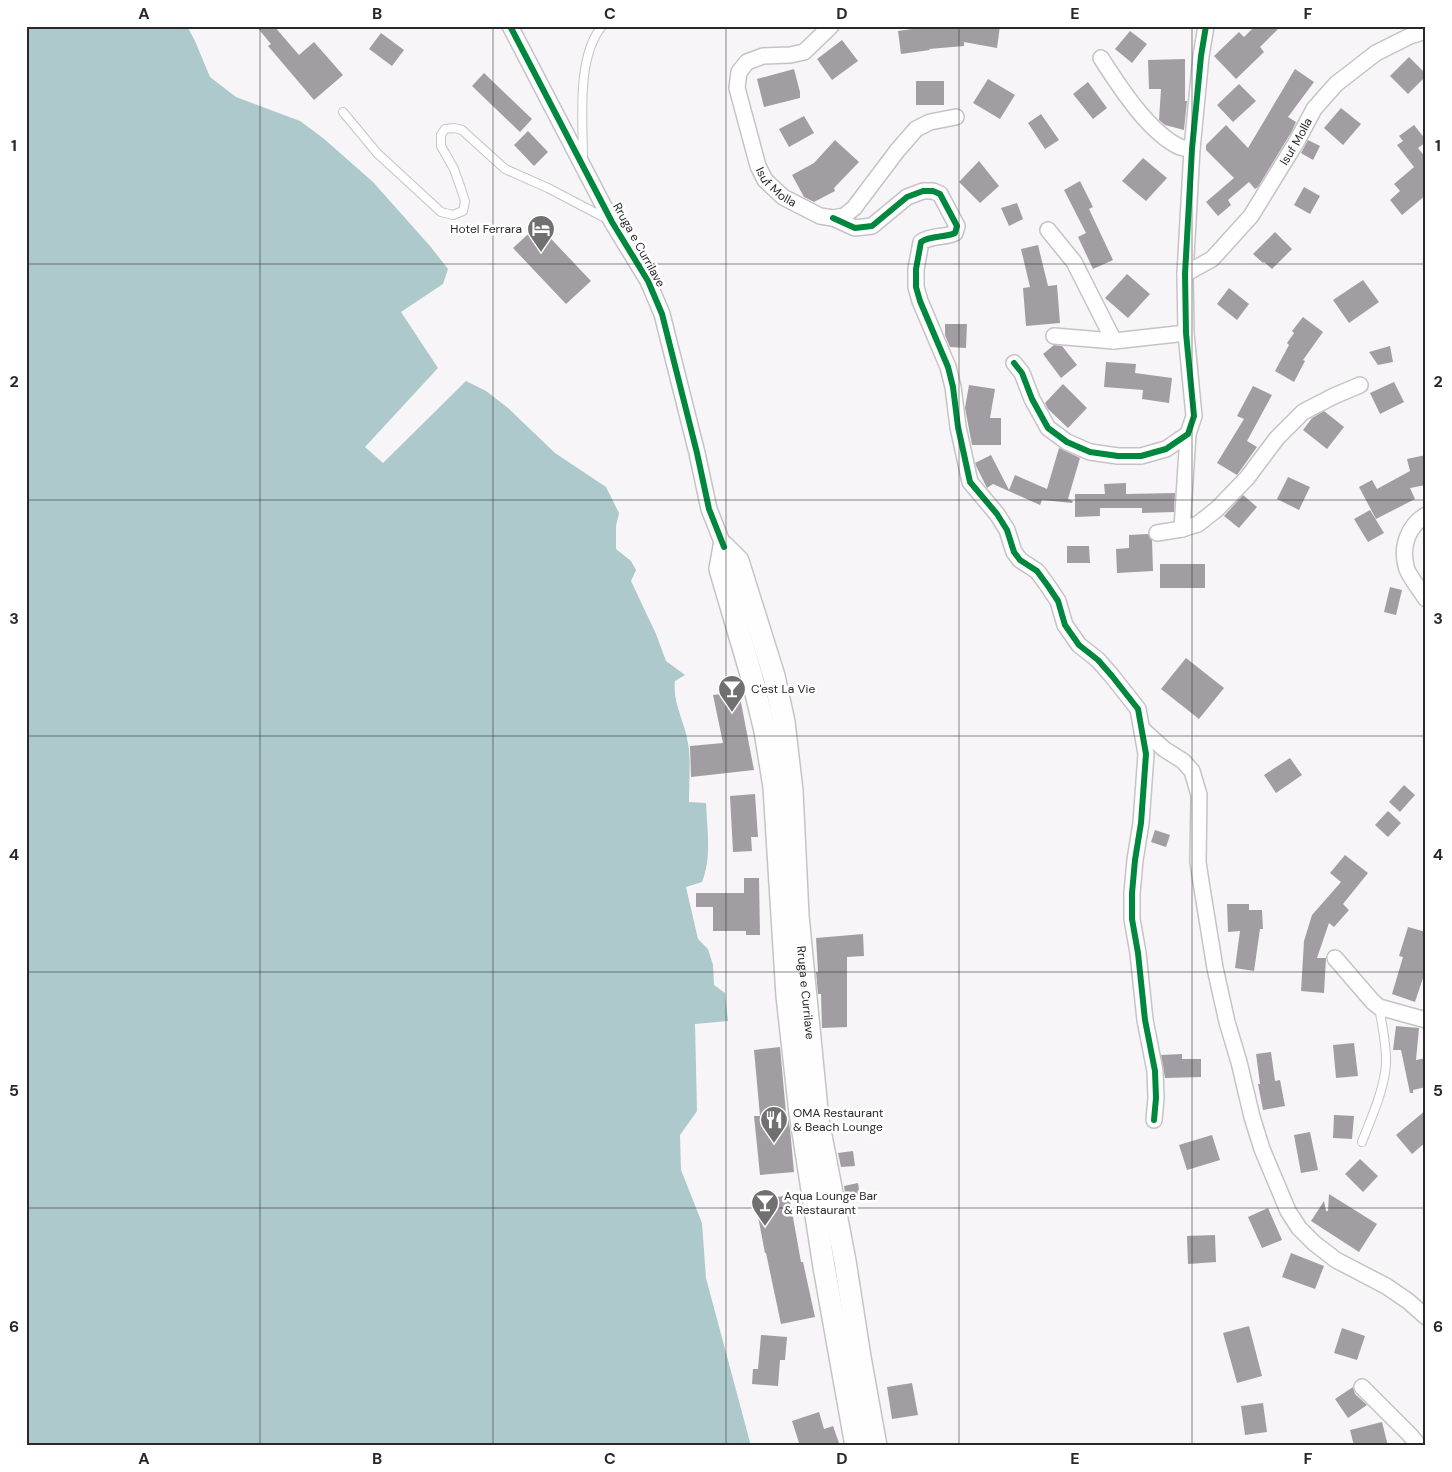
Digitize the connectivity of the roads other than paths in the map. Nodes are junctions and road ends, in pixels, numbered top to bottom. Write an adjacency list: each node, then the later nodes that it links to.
1 (510, 26): 10 (street, Rruga e Currilave)
2 (602, 26): 10 (lane)
3 (831, 26): 11 (street, Isuf Molla)
4 (1206, 26): 9 (street)
5 (1426, 31): 14 (street, Isuf Molla)
6 (1101, 58): 9 (street)
7 (343, 112): 12 (lane)
8 (956, 117): 11 (street)
9 (1192, 149): 14 (street)
10 (583, 165): 12 (street, Rruga e Currilave)
11 (833, 218): 26 (street, Isuf Molla)
12 (612, 222): 24 (street, Rruga e Currilave)
13 (1048, 230): 17 (street)
14 (1185, 274): 15 (street)
15 (1186, 333): 17 (street); 20 (street)
16 (1054, 336): 17 (street)
17 (1114, 341)
18 (1014, 363): 20 (street)
19 (1360, 385): 22 (street)
20 (1188, 434): 22 (street)
21 (1426, 515): 25 (street)
22 (1182, 529): 23 (street)
23 (1157, 533)
24 (724, 547): 34 (main road, Rruga e Currilave); 35 (main road, Rruga e Currilave)
25 (1426, 599)
26 (1142, 730): 30 (street); 32 (street)
27 (1335, 958): 28 (street)
28 (1379, 1007): 29 (street); 31 (lane)
29 (1426, 1020)
30 (1154, 1120)
31 (1362, 1142)
32 (1426, 1317)
33 (1362, 1387): 36 (street)
34 (856, 1446)
35 (876, 1446)
36 (1419, 1446)

